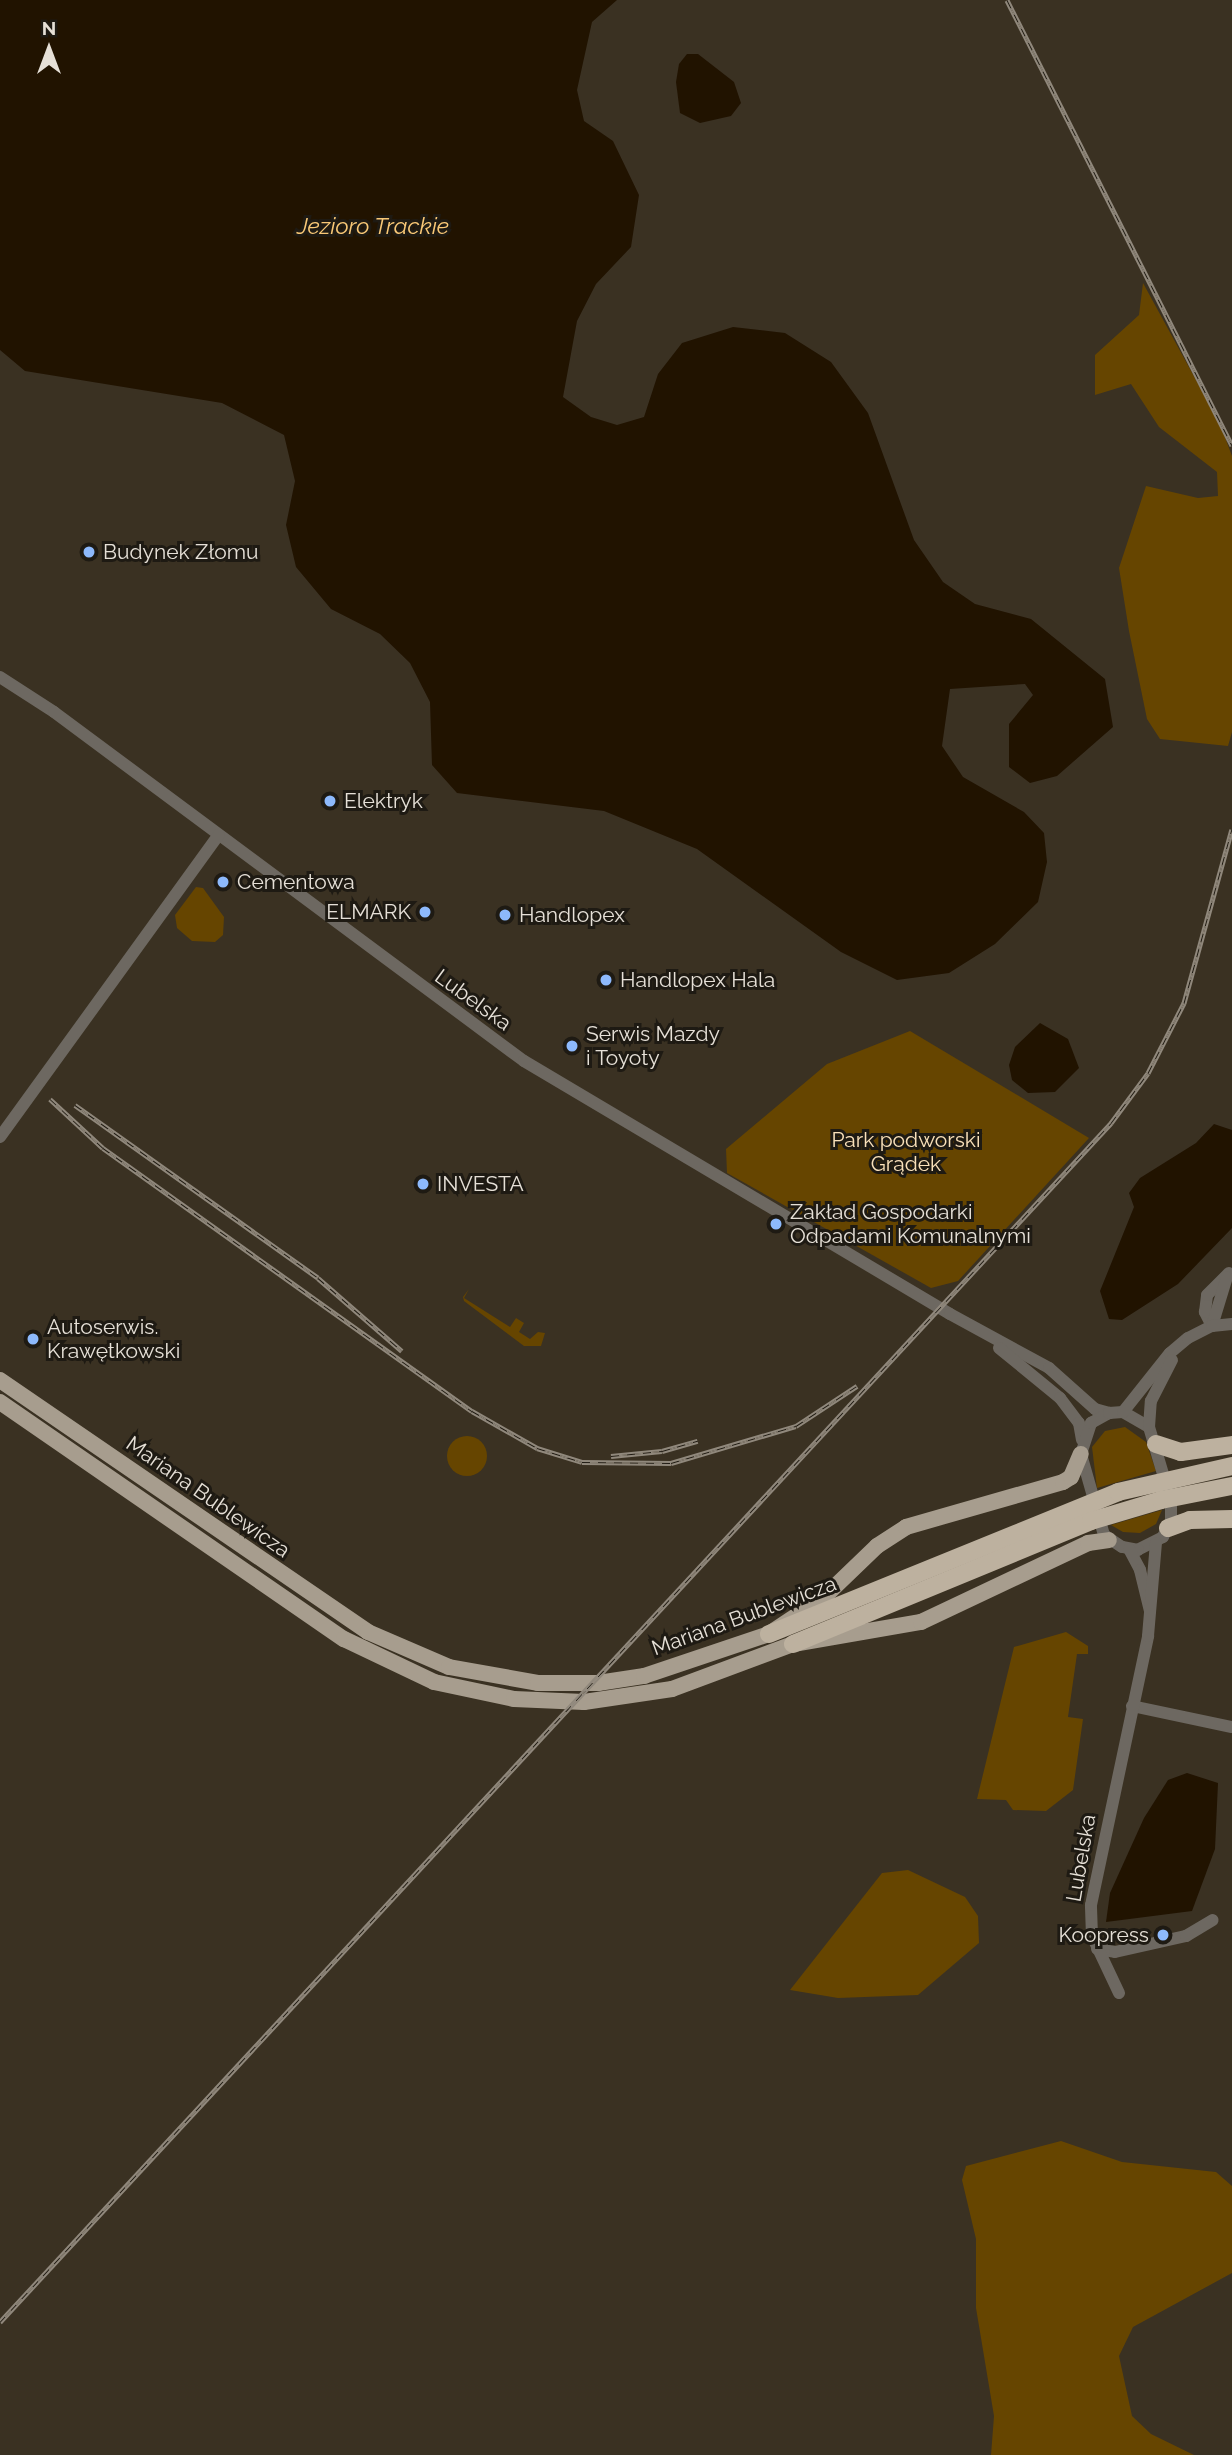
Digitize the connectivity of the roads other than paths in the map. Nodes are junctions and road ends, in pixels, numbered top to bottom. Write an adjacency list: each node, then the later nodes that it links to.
1 (0, 677): 2 (street, Lubelska)
2 (219, 835): 3 (street); 5 (street, Lubelska)
3 (0, 1138)
4 (1231, 1271): 7 (street)
5 (950, 1314): 11 (street, Lubelska); 15 (street, Lubelska)
6 (1232, 1324): 7 (street)
7 (1212, 1326): 10 (street); 12 (street)
8 (0, 1380): 25 (main road, Mariana Bublewicza)
9 (0, 1402): 26 (main road, Mariana Bublewicza)
10 (1123, 1412): 11 (street); 12 (street)
11 (1109, 1413): 15 (street)
12 (1149, 1427): 13 (street)
13 (1156, 1444): 14 (highway); 20 (street)
14 (1232, 1445)
15 (1082, 1447): 21 (street, Lubelska); 25 (main road)
16 (1232, 1466): 18 (highway, Mariana Bublewicza)
17 (1232, 1486): 18 (highway, Mariana Bublewicza)
18 (1078, 1516): 25 (highway, Mariana Bublewicza); 26 (highway, Mariana Bublewicza)
19 (1232, 1519): 20 (highway)
20 (1168, 1528): 22 (street)
21 (1109, 1540): 23 (street); 26 (main road)
22 (1156, 1543): 23 (street); 24 (street, Lubelska)
23 (1129, 1549): 24 (street)
24 (1150, 1611): 27 (street, Lubelska)
25 (769, 1634)
26 (793, 1644)
27 (1132, 1706): 28 (street); 30 (street, Lubelska)
28 (1232, 1727)
29 (1213, 1920): 30 (street)
30 (1097, 1948): 31 (street, Lubelska)
31 (1119, 1993)

